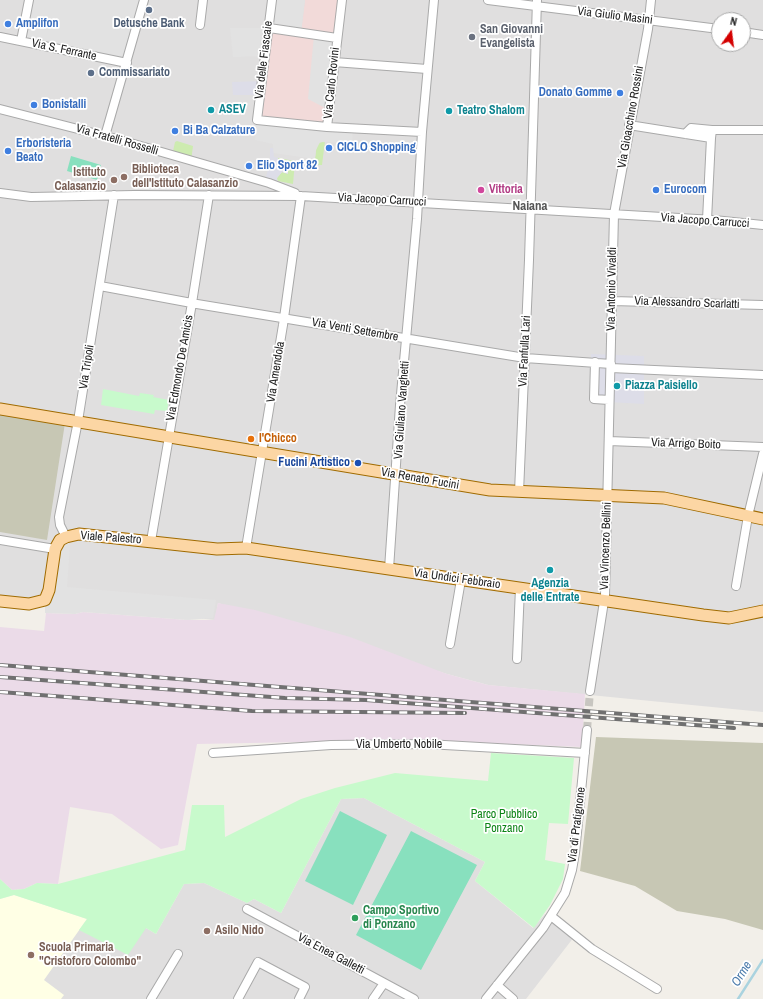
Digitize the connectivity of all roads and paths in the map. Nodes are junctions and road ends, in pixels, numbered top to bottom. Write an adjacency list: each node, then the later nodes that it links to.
1 (29, 0): 18 (street)
2 (144, 0): 20 (street)
3 (204, 0): 11 (street)
4 (272, 0): 12 (street, Via delle Fiascaie)
5 (342, 0): 17 (street, Via Carlo Rovini)
6 (434, 0): 21 (street, Via Giuliano Vanghetti)
7 (488, 0): 9 (street, Via Giulio Masini)
8 (651, 0): 10 (street, Via Gioacchino Rossini)
9 (537, 3): 10 (street, Via Giulio Masini); 34 (street, Via Fanfulla Lari)
10 (649, 20): 13 (street, Via Giulio Masini); 23 (street, Via Gioacchino Rossini)
11 (200, 25)
12 (268, 28): 17 (street); 24 (street, Via delle Fiascaie)
13 (711, 28)
14 (751, 33): 15 (street)
15 (763, 35)
16 (0, 37): 18 (street, Via S. Ferrante)
17 (337, 38): 19 (street, Via Carlo Rovini)
18 (21, 41): 20 (street, Via S. Ferrante)
19 (334, 62): 21 (street); 24 (street, Via Carlo Rovini)
20 (127, 64): 28 (street)
21 (428, 69): 26 (street, Via Giuliano Vanghetti)
22 (0, 109): 28 (street, Via Fratelli Rosselli)
23 (629, 125): 27 (street); 35 (street, Via Gioacchino Rossini)
24 (327, 127): 26 (street)
25 (763, 130): 27 (street)
26 (422, 132): 33 (street, Via Giuliano Vanghetti)
27 (711, 134): 36 (street)
28 (105, 136): 32 (street, Via Fratelli Rosselli)
29 (0, 193): 30 (street, Via Jacopo Carrucci)
30 (114, 195): 31 (street, Via Jacopo Carrucci); 38 (street, Via Tripoli)
31 (209, 195): 32 (street, Via Jacopo Carrucci); 40 (street, Via Edmondo De Amicis)
32 (301, 196): 33 (street, Via Jacopo Carrucci); 42 (street, Via Amendola)
33 (418, 202): 34 (street, Via Jacopo Carrucci); 43 (street, Via Giuliano Vanghetti)
34 (531, 209): 35 (street, Via Jacopo Carrucci); 44 (street, Via Fanfulla Lari)
35 (614, 214): 36 (street, Via Jacopo Carrucci); 39 (street, Via Antonio Vivaldi)
36 (707, 220): 37 (street, Via Jacopo Carrucci)
37 (763, 225)
38 (100, 286): 40 (street, Via Venti Settembre); 50 (street, Via Tripoli)
39 (612, 301): 41 (street, Via Alessandro Scarlatti); 46 (street, Via Antonio Vivaldi)
40 (192, 303): 42 (street, Via Venti Settembre); 51 (street, Via Edmondo De Amicis)
41 (763, 305)
42 (284, 318): 43 (street, Via Venti Settembre); 54 (street, Via Amendola)
43 (407, 339): 44 (street, Via Venti Settembre); 56 (street, Via Giuliano Vanghetti)
44 (525, 358): 45 (street, Via Venti Settembre); 57 (street, Via Fanfulla Lari)
45 (595, 362): 46 (street, Via Venti Settembre); 48 (street)
46 (611, 366): 47 (street, Via Venti Settembre); 48 (street, Via Antonio Vivaldi)
47 (763, 375)
48 (609, 400): 52 (street, Via Vincenzo Bellini)
49 (0, 409): 50 (main road, Via Renato Fucini)
50 (78, 421): 51 (main road, Via Renato Fucini); 61 (street, Via Tripoli)
51 (168, 436): 54 (main road, Via Renato Fucini); 63 (street, Via Edmondo De Amicis)
52 (609, 441): 53 (street, Via Arrigo Boito); 58 (street, Via Vincenzo Bellini)
53 (763, 447)
54 (263, 452): 56 (main road, Via Renato Fucini); 64 (street, Via Amendola)
55 (763, 454): 59 (street)
56 (397, 474): 57 (main road, Via Renato Fucini); 66 (street, Via Giuliano Vanghetti)
57 (519, 492): 58 (main road, Via Renato Fucini)
58 (608, 496): 59 (main road, Via Renato Fucini); 70 (street, Via Vincenzo Bellini)
59 (748, 516): 60 (main road, Via Renato Fucini); 68 (street)
60 (763, 519)
61 (66, 537): 63 (main road, Viale Palestro); 65 (main road, Viale Palestro)
62 (0, 540): 65 (street)
63 (150, 541): 64 (main road, Via Undici Febbraio)
64 (246, 548): 66 (main road, Via Undici Febbraio)
65 (55, 549): 71 (main road)
66 (389, 569): 67 (main road, Via Undici Febbraio)
67 (461, 580): 69 (main road, Via Undici Febbraio); 73 (street)
68 (736, 586)
69 (520, 588): 70 (main road, Via Undici Febbraio); 74 (street)
70 (604, 600): 72 (main road, Via Undici Febbraio); 75 (street, Via Vincenzo Bellini)
71 (0, 601)
72 (763, 611)
73 (450, 644)
74 (517, 659)
75 (590, 691)
76 (587, 730): 78 (street, Via di Pratignone)
77 (213, 753): 78 (street, Via Umberto Nobile)
78 (585, 753): 80 (street, Via di Pratignone)
79 (247, 910): 82 (street, Via Enea Galletti)
80 (551, 916): 83 (street, Via di Pratignone); 84 (street)
81 (178, 954): 85 (street)
82 (384, 983): 88 (street); 89 (street, Via Enea Galletti)
83 (496, 985): 90 (street, Via di Pratignone); 91 (street)
84 (657, 989)
85 (151, 999)
86 (238, 999): 87 (street)
87 (299, 999)
88 (373, 999)
89 (414, 999)
90 (486, 999)
91 (513, 999)

